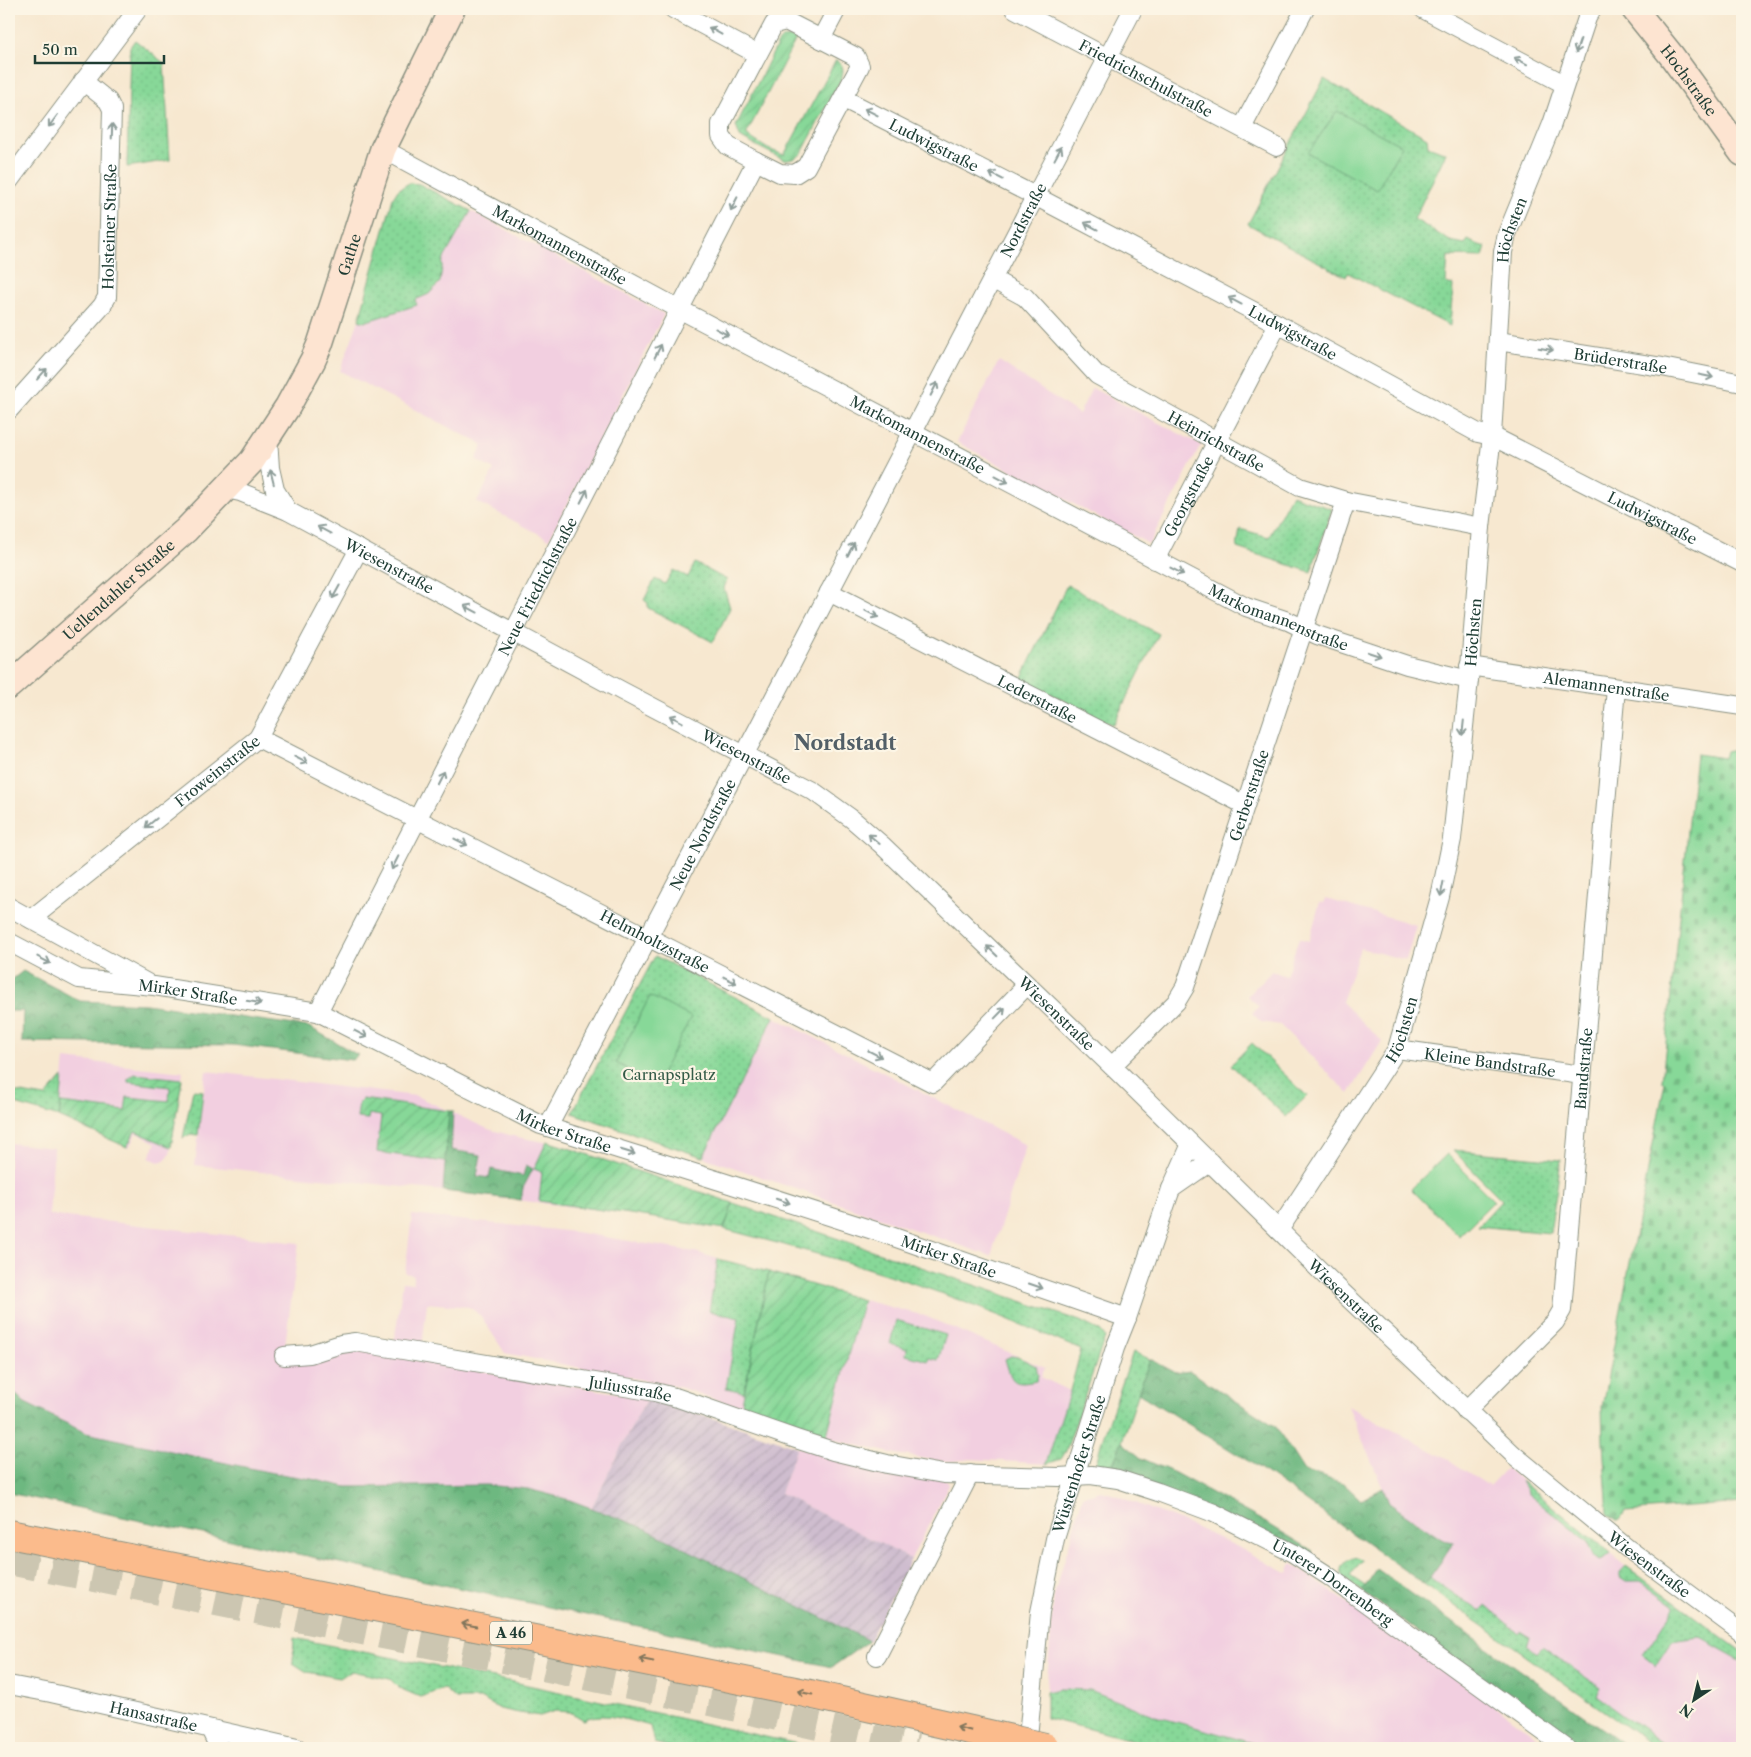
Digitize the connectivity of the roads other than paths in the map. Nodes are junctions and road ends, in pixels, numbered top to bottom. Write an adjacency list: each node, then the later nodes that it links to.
1 (138, 9): 14 (street)
2 (452, 9): 19 (main road, Gathe)
3 (673, 9): 12 (street, one-way to 3)
4 (837, 9): 11 (street)
5 (1015, 9): 13 (street, Friedrichschulstraße)
6 (1133, 9): 13 (street, Nordstraße)
7 (1305, 9): 17 (street)
8 (1423, 9): 15 (street, one-way to 8)
9 (1592, 9): 15 (street, Höchsten, one-way to 15)
10 (1634, 9): 20 (main road, Hochstraße)
11 (821, 39): 12 (street); 16 (street)
12 (757, 54): 21 (street)
13 (1108, 58): 17 (street, Friedrichschulstraße); 23 (street, Nordstraße, one-way to 13)
14 (82, 82): 22 (street, one-way to 22); 29 (street, Holsteiner Straße, one-way to 14)
15 (1564, 84): 27 (street, Höchsten)
16 (844, 99): 21 (street); 23 (street, Ludwigstraße, one-way to 16)
17 (1242, 128): 18 (street, Friedrichschulstraße)
18 (1277, 148)
19 (383, 149): 25 (street, Markomannenstraße); 32 (main road, Gathe)
20 (1742, 153)
21 (756, 161): 25 (street, Neue Friedrichstraße, one-way to 25)
22 (9, 181)
23 (1035, 196): 24 (street, Nordstraße); 26 (street, Ludwigstraße, one-way to 23)
24 (992, 278): 30 (street, Nordstraße, one-way to 24); 33 (street, Heinrichstraße)
25 (679, 309): 30 (street, Markomannenstraße, one-way to 30); 43 (street, Neue Friedrichstraße, one-way to 25)
26 (1278, 324): 31 (street, Ludwigstraße); 33 (street, Georgstraße)
27 (1498, 341): 28 (street, Brüderstraße, one-way to 28); 31 (street, Höchsten)
28 (1742, 383)
29 (9, 410)
30 (912, 432): 39 (street, Markomannenstraße, one-way to 39); 41 (street, Neue Nordstraße, one-way to 30)
31 (1492, 436): 37 (street, Höchsten); 40 (street, Ludwigstraße)
32 (268, 438): 34 (main road, Gathe); 36 (street, one-way to 32)
33 (1218, 441): 35 (street, Heinrichstraße); 39 (street, Georgstraße)
34 (226, 489): 36 (street, Wiesenstraße); 45 (main road, Uellendahler Straße)
35 (1346, 501): 37 (street, Heinrichstraße); 42 (street, Gerberstraße)
36 (288, 511): 38 (street, Wiesenstraße, one-way to 36)
37 (1481, 527): 44 (street, Höchsten)
38 (359, 549): 43 (street, Wiesenstraße, one-way to 38); 48 (street, Froweinstraße, one-way to 48)
39 (1155, 560): 42 (street, Markomannenstraße, one-way to 42)
40 (1742, 563)
41 (829, 592): 49 (street, Neue Nordstraße); 50 (street, Lederstraße, one-way to 50)
42 (1304, 628): 44 (street, Markomannenstraße, one-way to 44); 50 (street, Gerberstraße)
43 (514, 632): 49 (street, Wiesenstraße, one-way to 43); 51 (street, Neue Friedrichstraße, one-way to 43)
44 (1469, 673): 46 (street, Alemannenstraße); 59 (street, Höchsten, one-way to 59)
45 (9, 686)
46 (1616, 688): 47 (street, Alemannenstraße); 61 (street, Bandstraße)
47 (1742, 706)
48 (258, 738): 51 (street, Helmholtzstraße, one-way to 51); 53 (street, Froweinstraße, one-way to 53)
49 (744, 755): 54 (street, Neue Nordstraße); 56 (street, Wiesenstraße, one-way to 49)
50 (1245, 805): 60 (street, Gerberstraße)
51 (417, 820): 54 (street, Helmholtzstraße, one-way to 54); 58 (street, Neue Friedrichstraße, one-way to 58)
52 (9, 907): 53 (street)
53 (31, 919): 57 (street)
54 (647, 937): 56 (street, Helmholtzstraße, one-way to 56); 62 (street, Neue Nordstraße)
55 (9, 942): 57 (street, Mirker Straße, one-way to 57)
56 (1027, 985): 60 (street, Wiesenstraße)
57 (154, 986): 58 (street, Mirker Straße, one-way to 58)
58 (318, 1012): 62 (street, Mirker Straße, one-way to 62)
59 (1397, 1049): 61 (street, Kleine Bandstraße); 66 (street, Höchsten)
60 (1112, 1066): 63 (street, Wiesenstraße)
61 (1582, 1075): 69 (street, Bandstraße)
62 (548, 1127): 67 (street, Mirker Straße, one-way to 67)
63 (1191, 1144): 64 (street, Wiesenstraße); 65 (street, Wüstenhofer Straße)
64 (1210, 1162): 65 (street); 66 (street, Wiesenstraße)
65 (1171, 1189): 67 (street, Wüstenhofer Straße)
66 (1279, 1230): 69 (street, Wiesenstraße)
67 (1127, 1318): 71 (street, Wüstenhofer Straße)
68 (284, 1356): 70 (street, Juliusstraße)
69 (1466, 1411): 73 (street, Wiesenstraße)
70 (970, 1474): 71 (street, Juliusstraße); 74 (street)
71 (1074, 1477): 77 (street, Wüstenhofer Straße); 80 (street, Unterer Dorrenberg)
72 (9, 1534): 77 (highway, A 46, one-way to 72)
73 (1742, 1632)
74 (876, 1656)
75 (9, 1685): 76 (street, Hansastraße)
76 (210, 1729): 78 (street); 79 (street, Hansastraße)
77 (1033, 1746)
78 (219, 1748)
79 (297, 1748)
80 (1566, 1748)

